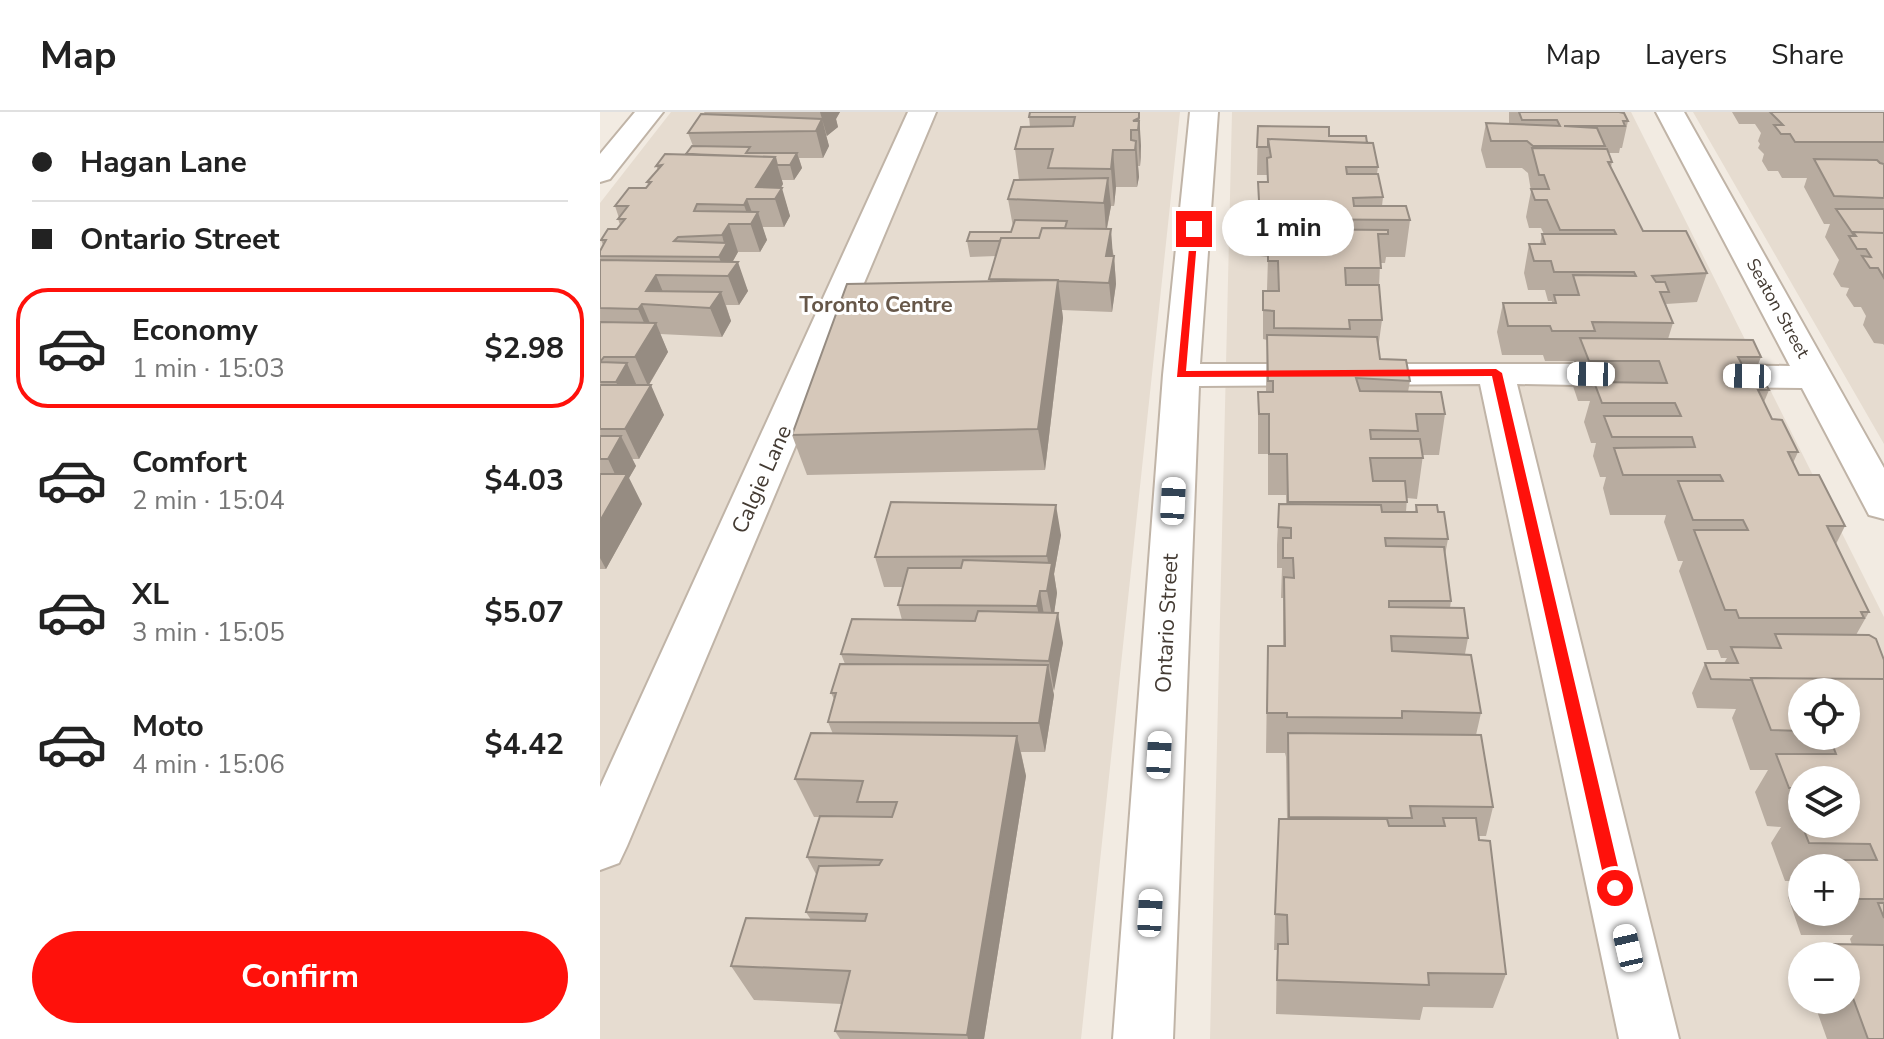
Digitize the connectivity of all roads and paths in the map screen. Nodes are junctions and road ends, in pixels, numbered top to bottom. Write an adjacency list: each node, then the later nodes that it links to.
1 (649, 112): 5 (street)
2 (922, 112): 10 (street, Calgie Lane)
3 (1204, 112): 7 (street, Ontario Street)
4 (1670, 112): 8 (street, Seaton Street)
5 (600, 173)
6 (1496, 373): 7 (street); 8 (street); 12 (street)
7 (1181, 375): 11 (street, Ontario Street)
8 (1816, 377): 9 (street, Seaton Street)
9 (1884, 505)
10 (600, 846)
11 (1143, 1039)
12 (1649, 1039)

